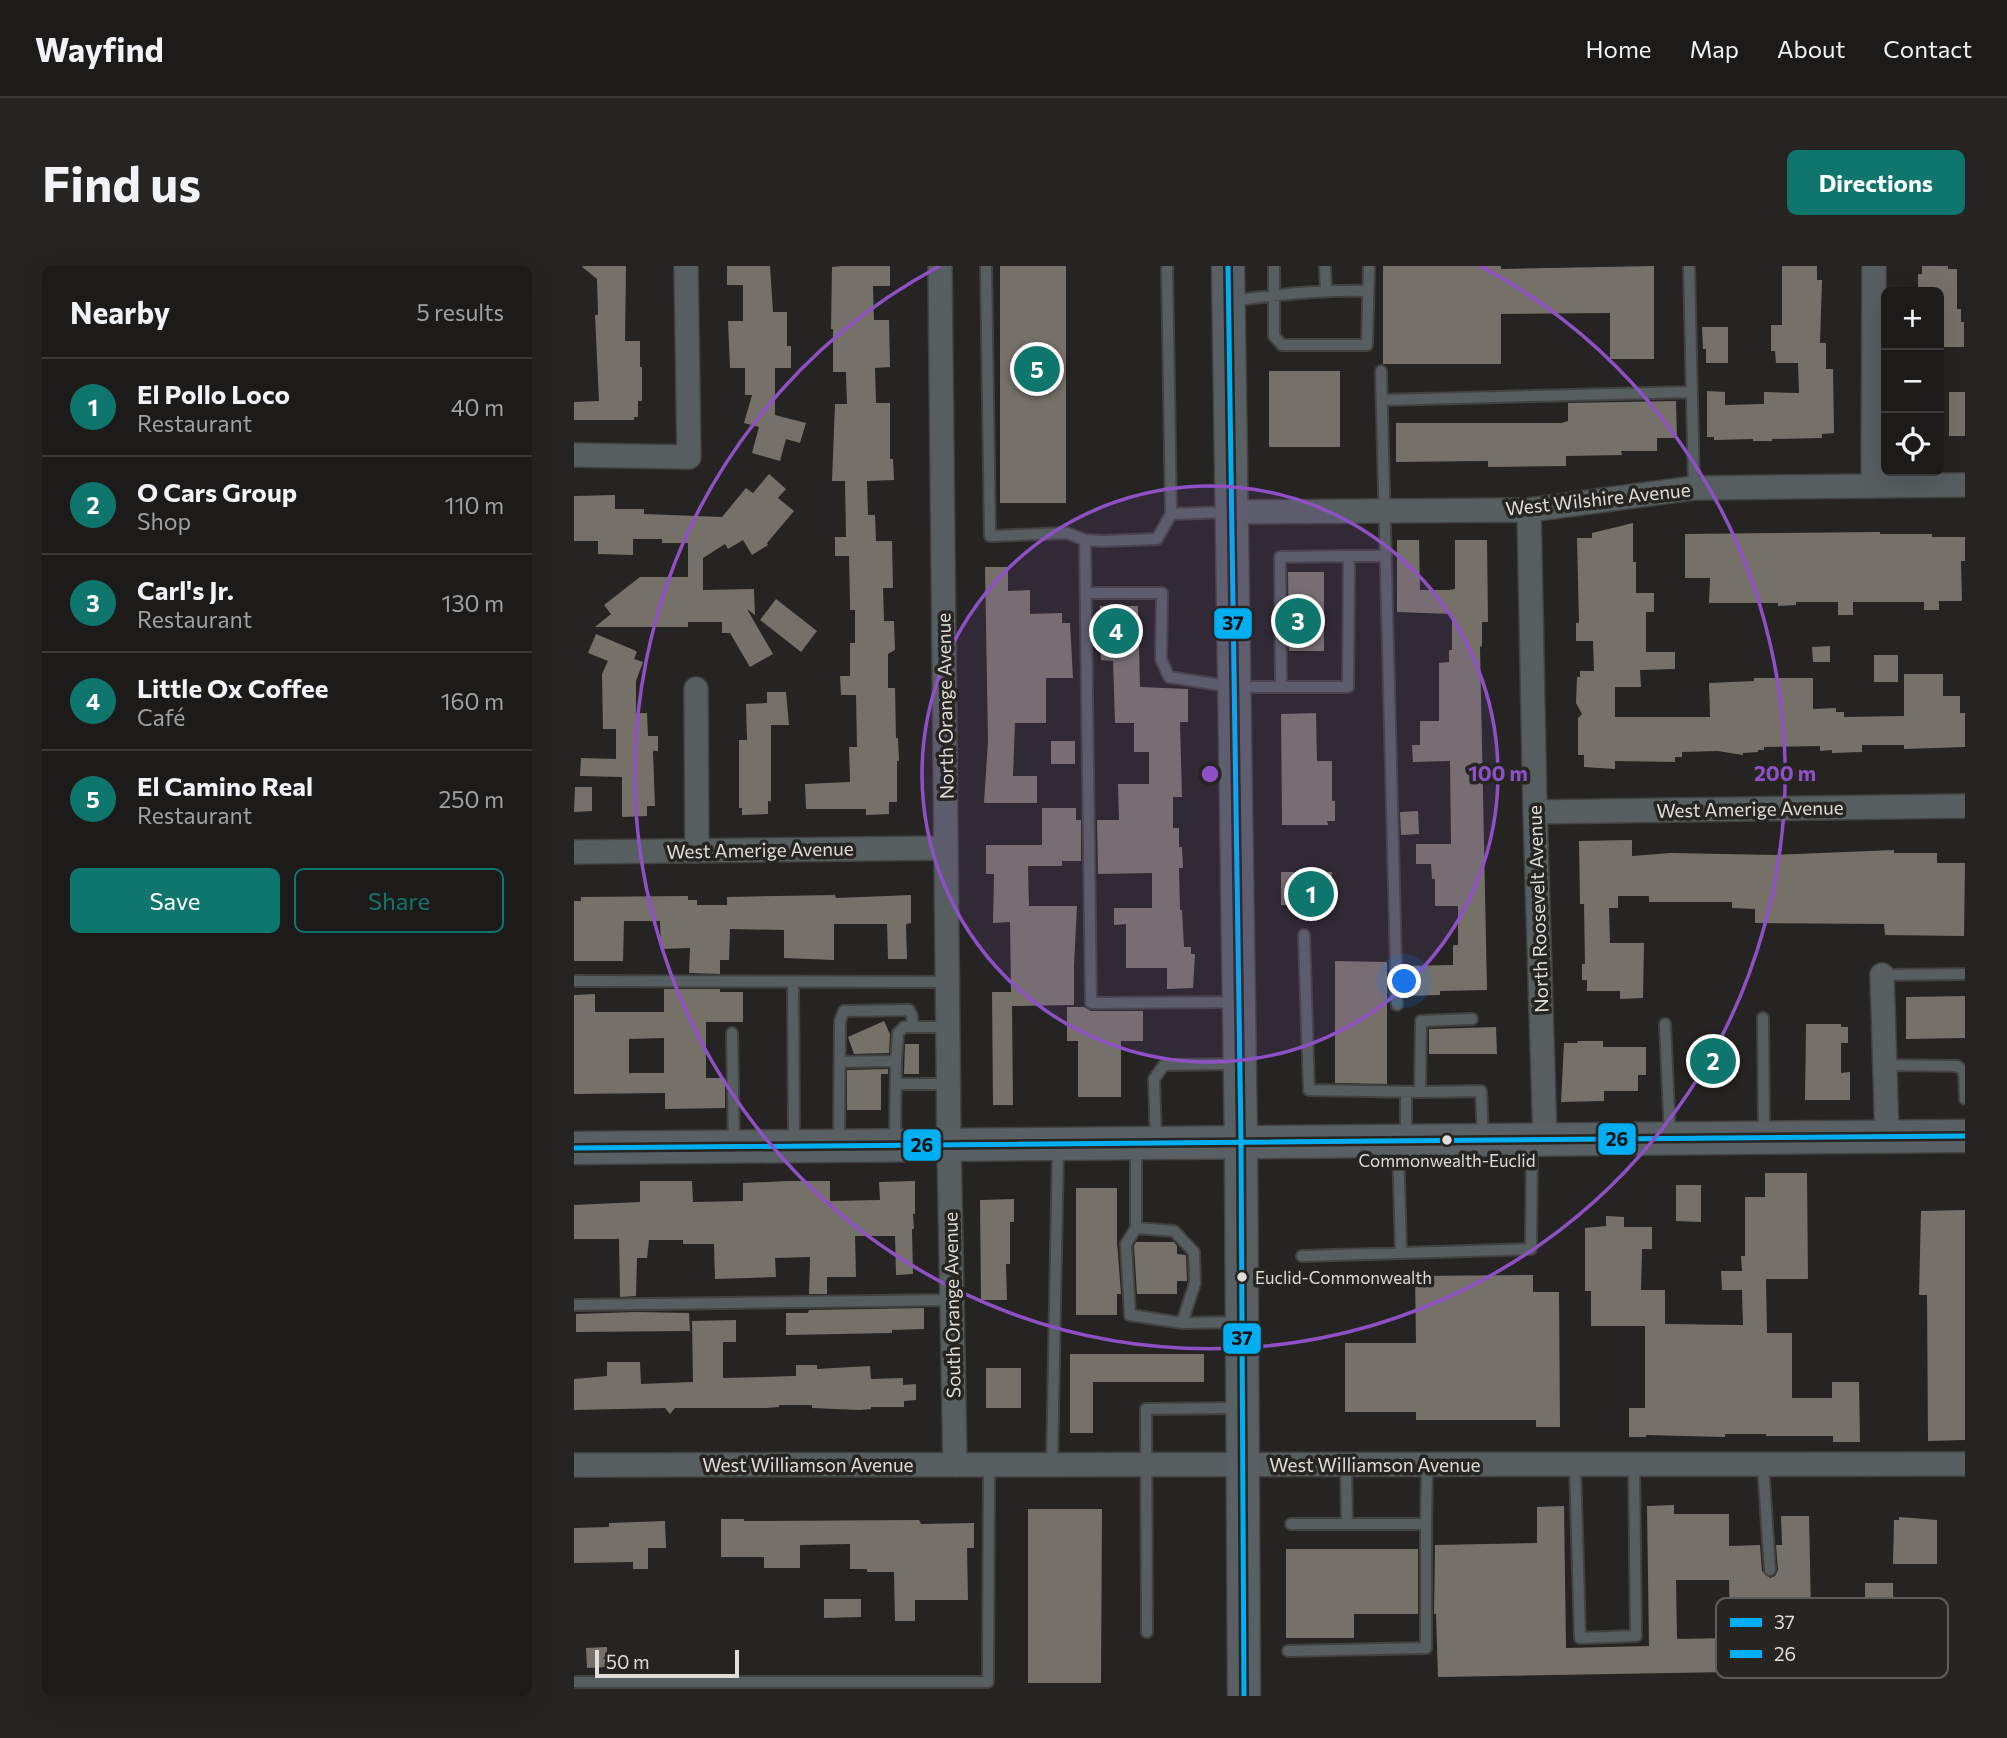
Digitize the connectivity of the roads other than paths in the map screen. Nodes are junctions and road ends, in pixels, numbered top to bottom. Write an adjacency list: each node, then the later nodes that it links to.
1 (686, 266): 18 (street)
2 (940, 266): 35 (street, North Orange Avenue)
3 (986, 266): 26 (lane)
4 (1167, 266): 25 (lane)
5 (1228, 266): 14 (main road)
6 (1274, 266): 13 (lane)
7 (1325, 266): 11 (lane)
8 (1368, 266): 12 (lane)
9 (1689, 266): 16 (lane)
10 (1874, 266): 20 (street)
11 (1326, 290): 12 (lane); 13 (lane)
12 (1368, 291): 13 (lane)
13 (1274, 294): 14 (lane)
14 (1230, 301): 23 (main road)
15 (1381, 371): 17 (lane)
16 (1691, 392): 17 (lane); 21 (lane)
17 (1382, 400): 24 (lane)
18 (574, 456)
19 (1965, 485): 20 (street, West Wilshire Avenue)
20 (1873, 486): 21 (street, West Wilshire Avenue)
21 (1695, 488): 22 (street, West Wilshire Avenue)
22 (1529, 510): 24 (street, West Wilshire Avenue); 34 (street, North Roosevelt Avenue)
23 (1231, 512): 24 (street, West Wilshire Avenue); 25 (lane); 30 (main road)
24 (1385, 512): 28 (lane)
25 (1171, 514): 26 (lane)
26 (1085, 540): 29 (lane)
27 (1349, 556): 28 (lane); 31 (lane); 31 (lane)
28 (1386, 556): 45 (lane)
29 (1086, 593): 30 (lane); 44 (lane)
30 (1234, 687): 31 (lane); 44 (main road)
31 (1281, 687)
32 (696, 690): 36 (street)
33 (1965, 806): 34 (street, West Amerige Avenue)
34 (1535, 812): 65 (street, North Roosevelt Avenue)
35 (946, 848): 36 (street, West Amerige Avenue); 43 (street, North Orange Avenue)
36 (697, 851): 37 (street, West Amerige Avenue)
37 (574, 852)
38 (1304, 936): 58 (lane)
39 (1965, 974): 40 (lane)
40 (1882, 975): 55 (street)
41 (574, 981): 42 (lane)
42 (793, 982): 43 (lane); 75 (lane)
43 (947, 982): 50 (street, North Orange Avenue)
44 (1239, 1002): 54 (main road)
45 (1397, 1005)
46 (1763, 1018): 63 (lane)
47 (1472, 1019): 59 (lane)
48 (1665, 1024): 64 (lane)
49 (913, 1027): 50 (lane); 52 (lane); 53 (lane)
50 (948, 1027): 57 (street, North Orange Avenue)
51 (732, 1033): 74 (lane)
52 (896, 1061): 53 (lane); 56 (lane)
53 (840, 1062): 72 (lane)
54 (1240, 1064): 68 (main road); 70 (lane)
55 (1885, 1065): 60 (lane); 62 (street)
56 (896, 1084): 57 (lane); 73 (lane)
57 (948, 1084): 71 (street, North Orange Avenue)
58 (1406, 1091): 59 (lane); 67 (lane)
59 (1420, 1091): 66 (lane)
60 (1965, 1099)
61 (1965, 1136): 62 (main road)
62 (1887, 1137): 63 (main road)
63 (1764, 1138): 64 (main road)
64 (1670, 1139): 65 (main road)
65 (1538, 1140): 66 (main road); 78 (lane)
66 (1483, 1141): 67 (main road)
67 (1402, 1142): 68 (main road); 78 (lane)
68 (1241, 1143): 70 (main road); 82 (main road)
69 (1058, 1144): 70 (main road); 71 (main road); 89 (lane)
70 (1146, 1144): 77 (lane)
71 (949, 1145): 73 (main road); 80 (street, South Orange Avenue)
72 (839, 1146): 73 (main road); 75 (main road)
73 (895, 1146)
74 (734, 1147): 75 (main road); 76 (main road)
75 (794, 1147)
76 (574, 1148)
77 (1136, 1228): 83 (lane); 83 (lane)
78 (1401, 1253): 79 (lane)
79 (1302, 1256)
80 (952, 1300): 81 (lane); 87 (street, South Orange Avenue)
81 (574, 1305)
82 (1242, 1322): 83 (lane); 84 (main road)
83 (1182, 1323)
84 (1242, 1408): 90 (lane); 91 (main road)
85 (1965, 1464): 96 (street, West Williamson Avenue)
86 (574, 1465): 87 (street, West Williamson Avenue)
87 (955, 1465): 88 (street, West Williamson Avenue)
88 (989, 1465): 89 (street, West Williamson Avenue); 103 (lane)
89 (1052, 1465): 90 (street, West Williamson Avenue)
90 (1145, 1465): 91 (street, West Williamson Avenue); 101 (lane)
91 (1242, 1465): 92 (street, West Williamson Avenue); 104 (main road)
92 (1346, 1465): 93 (street, West Williamson Avenue); 98 (lane)
93 (1427, 1465): 94 (street, West Williamson Avenue); 99 (lane)
94 (1575, 1465): 95 (street, West Williamson Avenue); 95 (lane)
95 (1634, 1465): 96 (street, West Williamson Avenue)
96 (1763, 1465): 100 (lane)
97 (1291, 1524): 98 (lane)
98 (1347, 1524): 99 (lane)
99 (1426, 1524): 102 (lane)
100 (1770, 1570)
101 (1147, 1632)
102 (1287, 1651)
103 (574, 1682)
104 (1244, 1696)

